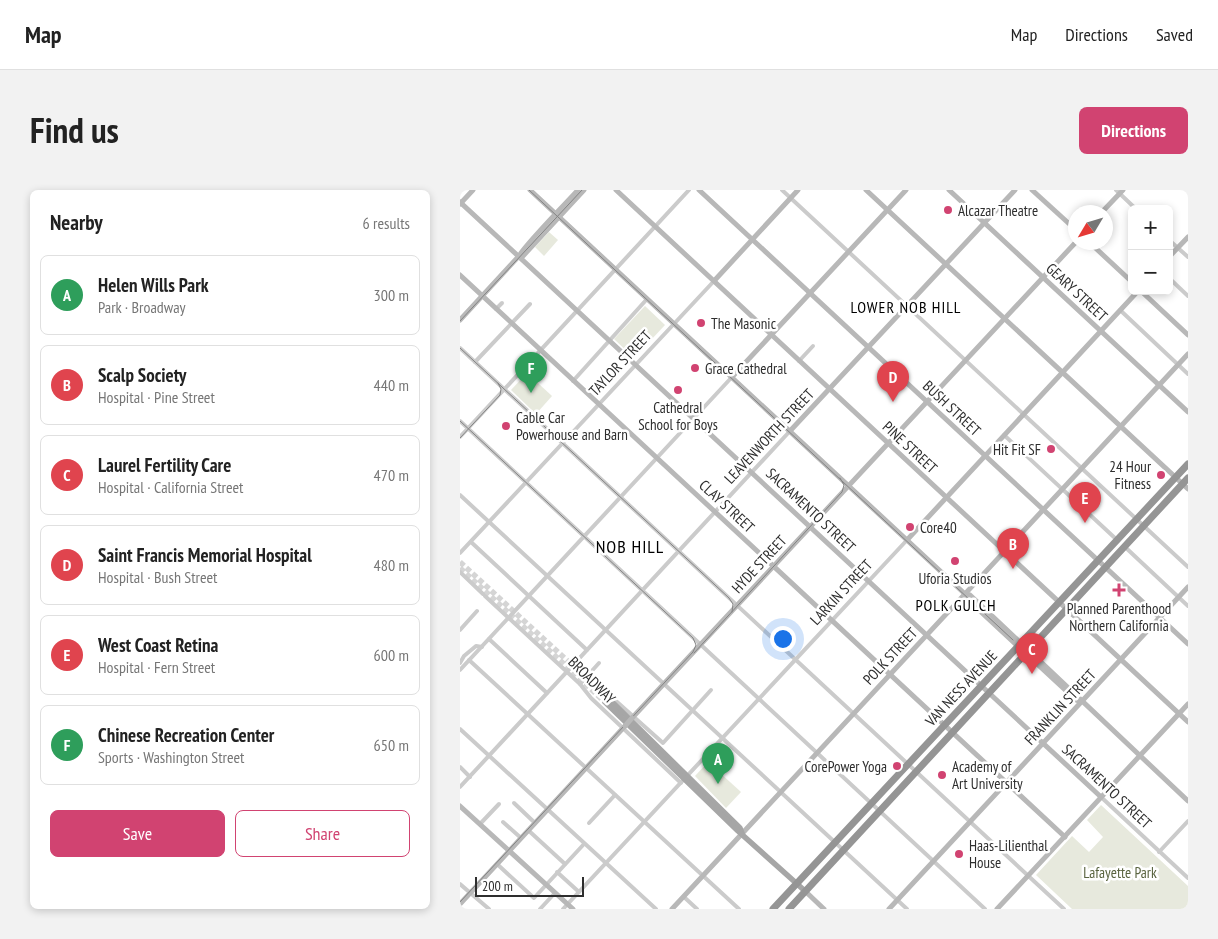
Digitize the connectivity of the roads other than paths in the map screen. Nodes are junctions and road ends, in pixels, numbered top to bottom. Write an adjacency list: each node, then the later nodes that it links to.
1 (473, 190): 17 (street)
2 (530, 190): 21 (street)
3 (578, 190): 21 (street)
4 (584, 190): 21 (street)
5 (616, 190): 24 (street, PINE STREET)
6 (690, 190): 24 (street)
7 (699, 190): 26 (street, BUSH STREET)
8 (782, 190): 16 (street)
9 (798, 190): 16 (street, TAYLOR STREET)
10 (866, 190): 20 (street)
11 (906, 190): 20 (street)
12 (949, 190): 22 (street, GEARY STREET)
13 (1015, 190): 22 (street, LEAVENWORTH STREET)
14 (1032, 190): 23 (street)
15 (1120, 191): 18 (street); 19 (street)
16 (791, 198): 26 (street, TAYLOR STREET); 31 (street)
17 (460, 203): 33 (street, SACRAMENTO STREET)
18 (1108, 205)
19 (1132, 205)
20 (888, 210): 31 (street); 35 (street)
21 (557, 215): 33 (street); 36 (street)
22 (984, 223): 35 (street, LEAVENWORTH STREET); 38 (street, GEARY STREET)
23 (1068, 223)
24 (655, 227): 36 (street); 40 (street, PINE STREET)
25 (1188, 237): 28 (street)
26 (752, 239): 40 (street, TAYLOR STREET); 42 (street, BUSH STREET)
27 (1173, 244): 28 (street)
28 (1178, 248): 32 (street); 34 (street)
29 (1068, 250): 38 (street, HYDE STREET)
30 (1098, 250): 39 (street)
31 (849, 252): 42 (street); 50 (street)
32 (1173, 253)
33 (519, 256): 45 (street); 53 (street, SACRAMENTO STREET)
34 (1188, 257)
35 (946, 264): 50 (street, LEAVENWORTH STREET); 54 (street)
36 (616, 269): 47 (street); 53 (street)
37 (460, 275): 45 (street, CLAY STREET)
38 (1043, 277): 54 (street, HYDE STREET); 58 (street, GEARY STREET)
39 (1128, 278)
40 (714, 281): 57 (street, TAYLOR STREET); 59 (street, PINE STREET)
41 (1173, 282): 46 (street)
42 (810, 294): 59 (street); 64 (street, BUSH STREET)
43 (1135, 295): 52 (street, LARKIN STREET)
44 (1143, 295): 60 (street)
45 (482, 296): 51 (street, CLAY STREET); 55 (street)
46 (1188, 296)
47 (648, 299): 57 (street); 61 (street)
48 (502, 303): 51 (street)
49 (530, 304): 56 (street)
50 (907, 306): 64 (street, LEAVENWORTH STREET); 67 (street)
51 (496, 309): 56 (street, CLAY STREET)
52 (1120, 310): 58 (street, LARKIN STREET); 70 (street)
53 (578, 311): 61 (street, SACRAMENTO STREET); 65 (street)
54 (1004, 318): 67 (street, HYDE STREET); 72 (street)
55 (460, 319)
56 (512, 323): 65 (street, CLAY STREET); 69 (street)
57 (674, 324): 71 (street, TAYLOR STREET); 74 (street)
58 (1101, 331): 72 (street, LARKIN STREET); 76 (street, GEARY STREET)
59 (772, 335): 68 (street, PINE STREET); 74 (street)
60 (1188, 335)
61 (610, 341): 71 (street, SACRAMENTO STREET); 75 (street)
62 (813, 346): 68 (street)
63 (460, 348): 69 (street)
64 (868, 348): 78 (street, LEAVENWORTH STREET); 79 (street, BUSH STREET)
65 (541, 350): 75 (street, CLAY STREET); 77 (street)
66 (1188, 354): 70 (street, POLK STREET)
67 (965, 360): 79 (street, HYDE STREET); 82 (street)
68 (799, 361): 78 (street, PINE STREET)
69 (475, 362): 77 (street)
70 (1178, 364): 73 (street); 76 (street, POLK STREET)
71 (636, 365): 80 (street, TAYLOR STREET); 83 (street, SACRAMENTO STREET)
72 (1062, 372): 82 (street, LARKIN STREET); 85 (street)
73 (1188, 374)
74 (732, 378): 83 (street); 87 (street)
75 (574, 381): 80 (street, CLAY STREET)
76 (1159, 385): 81 (street, GEARY STREET); 85 (street, POLK STREET)
77 (504, 389): 86 (street); 91 (street)
78 (830, 389): 87 (street, LEAVENWORTH STREET); 90 (street, PINE STREET)
79 (927, 402): 90 (street, HYDE STREET); 92 (street, BUSH STREET)
80 (599, 404): 91 (street, TAYLOR STREET); 93 (street, CLAY STREET)
81 (1188, 412)
82 (1023, 414): 88 (street, LARKIN STREET); 95 (street)
83 (694, 419): 93 (street); 96 (street, SACRAMENTO STREET)
84 (460, 421): 86 (street)
85 (1120, 427): 95 (street, POLK STREET); 97 (street)
86 (468, 429): 89 (street); 99 (street)
87 (790, 432): 96 (street, LEAVENWORTH STREET); 100 (street)
88 (1004, 435): 92 (street, LARKIN STREET); 102 (street)
89 (460, 437)
90 (888, 443): 100 (street, HYDE STREET); 104 (street, PINE STREET)
91 (562, 444): 99 (street, TAYLOR STREET); 105 (street)
92 (985, 456): 104 (street, LARKIN STREET); 106 (street, BUSH STREET)
93 (657, 458): 105 (street); 107 (street, CLAY STREET)
94 (1188, 464): 97 (highway, VAN NESS AVENUE)
95 (1082, 468): 102 (street, POLK STREET); 108 (street)
96 (752, 473): 107 (street, LEAVENWORTH STREET); 111 (street, SACRAMENTO STREET)
97 (1175, 478): 101 (street); 108 (highway, VAN NESS AVENUE)
98 (1188, 478): 101 (highway, VAN NESS AVENUE)
99 (526, 482): 109 (street, TAYLOR STREET); 112 (street)
100 (849, 486): 111 (street, HYDE STREET); 114 (street)
101 (1185, 487): 110 (highway, VAN NESS AVENUE)
102 (1062, 489): 106 (street, POLK STREET); 113 (street)
103 (460, 495): 109 (street)
104 (946, 497): 114 (street, LARKIN STREET); 117 (street, PINE STREET)
105 (620, 498): 112 (street); 118 (street)
106 (1043, 510): 117 (street, POLK STREET); 120 (street, BUSH STREET)
107 (715, 512): 118 (street, LEAVENWORTH STREET); 121 (street, CLAY STREET)
108 (1136, 519): 110 (street); 113 (highway, VAN NESS AVENUE)
109 (489, 522): 115 (street, TAYLOR STREET); 125 (street)
110 (1144, 526): 116 (highway, VAN NESS AVENUE); 122 (street)
111 (810, 527): 121 (street, HYDE STREET); 126 (street, SACRAMENTO STREET)
112 (584, 536): 125 (street); 128 (street)
113 (1116, 539): 120 (highway, VAN NESS AVENUE)
114 (907, 540): 126 (street, LARKIN STREET); 129 (street)
115 (471, 542): 119 (street, TAYLOR STREET); 130 (street)
116 (1125, 548): 123 (highway, VAN NESS AVENUE); 131 (street)
117 (1004, 551): 129 (street, POLK STREET); 132 (street, PINE STREET)
118 (678, 552): 128 (street, LEAVENWORTH STREET); 133 (street)
119 (460, 553)
120 (1097, 560): 123 (street, BUSH STREET); 132 (highway, VAN NESS AVENUE)
121 (774, 566): 133 (street, HYDE STREET); 139 (street, CLAY STREET)
122 (1188, 567)
123 (1105, 568): 135 (highway, VAN NESS AVENUE); 138 (street, BUSH STREET)
124 (460, 572): 137 (street, BROADWAY)
125 (547, 576): 130 (street); 141 (street)
126 (868, 581): 139 (street, LARKIN STREET); 142 (street, SACRAMENTO STREET)
127 (1188, 587): 131 (street, FRANKLIN STREET)
128 (642, 591): 141 (street, LEAVENWORTH STREET); 144 (street)
129 (965, 594): 142 (street, POLK STREET); 146 (street)
130 (529, 596): 137 (street); 148 (street)
131 (1179, 597): 134 (street); 138 (street, FRANKLIN STREET)
132 (1059, 602): 135 (street, PINE STREET); 146 (highway, VAN NESS AVENUE)
133 (737, 606): 144 (street, HYDE STREET); 154 (street)
134 (1188, 606)
135 (1066, 609): 150 (highway, VAN NESS AVENUE); 152 (street, PINE STREET)
136 (477, 611): 140 (street)
137 (509, 618): 143 (street); 158 (street, BROADWAY)
138 (1160, 618): 145 (street, BUSH STREET); 152 (street, FRANKLIN STREET)
139 (832, 620): 154 (street, LARKIN STREET); 159 (street, CLAY STREET)
140 (460, 630)
141 (605, 631): 148 (street, LEAVENWORTH STREET); 162 (street)
142 (926, 635): 159 (street, POLK STREET); 163 (street, SACRAMENTO STREET)
143 (489, 639): 147 (street); 165 (street)
144 (701, 644): 162 (street, HYDE STREET); 167 (street)
145 (1188, 644)
146 (1020, 645): 150 (street); 163 (highway, VAN NESS AVENUE)
147 (482, 647): 151 (street); 153 (street)
148 (587, 650): 158 (street, LEAVENWORTH STREET)
149 (460, 652): 151 (street)
150 (1027, 652): 166 (highway, VAN NESS AVENUE); 169 (street)
151 (464, 656): 155 (street)
152 (1121, 659): 169 (street, FRANKLIN STREET); 174 (street, PINE STREET)
153 (470, 660): 157 (street); 172 (street)
154 (795, 660): 167 (street, LARKIN STREET); 173 (street)
155 (460, 663)
156 (599, 663): 160 (street)
157 (460, 670)
158 (567, 672): 161 (street, BROADWAY); 165 (street, LEAVENWORTH STREET)
159 (890, 674): 173 (street, POLK STREET); 177 (street, CLAY STREET)
160 (588, 676): 161 (street); 175 (street, BROADWAY)
161 (580, 684): 178 (street, BROADWAY)
162 (663, 684): 171 (street); 175 (street, HYDE STREET)
163 (981, 686): 166 (street, SACRAMENTO STREET); 177 (highway, VAN NESS AVENUE)
164 (711, 690): 171 (street)
165 (547, 693): 172 (street, LEAVENWORTH STREET)
166 (989, 693): 180 (highway, VAN NESS AVENUE); 182 (street, SACRAMENTO STREET)
167 (759, 699): 181 (street, LARKIN STREET); 183 (street)
168 (607, 701): 191 (main road, BROADWAY)
169 (1081, 702): 182 (street, FRANKLIN STREET); 185 (street)
170 (1188, 704): 174 (street)
171 (692, 712): 175 (street, BROADWAY); 181 (street)
172 (528, 714): 184 (street, LEAVENWORTH STREET); 188 (street)
173 (854, 714): 183 (street, POLK STREET); 186 (street)
174 (1179, 714): 176 (street, PINE STREET); 185 (street)
175 (633, 717): 178 (street, HYDE STREET, bridge)
176 (1188, 722)
177 (944, 725): 180 (street, CLAY STREET); 186 (highway, VAN NESS AVENUE)
178 (624, 727): 188 (street, HYDE STREET); 191 (street, BROADWAY)
179 (460, 729): 184 (street)
180 (952, 732): 189 (highway, VAN NESS AVENUE); 192 (street, CLAY STREET)
181 (722, 738): 191 (street, LARKIN STREET); 194 (street)
182 (1043, 744): 192 (street, FRANKLIN STREET); 196 (street, SACRAMENTO STREET)
183 (817, 753): 194 (street, POLK STREET); 200 (street)
184 (489, 756): 190 (street, LEAVENWORTH STREET); 202 (street)
185 (1140, 756): 196 (street); 197 (street)
186 (908, 765): 189 (street); 200 (highway, VAN NESS AVENUE)
187 (460, 768): 190 (street)
188 (586, 768): 195 (street); 202 (street, HYDE STREET)
189 (915, 771): 203 (highway, VAN NESS AVENUE); 207 (street)
190 (470, 776): 193 (street, LEAVENWORTH STREET)
191 (685, 779): 206 (street, LARKIN STREET); 212 (main road, BROADWAY)
192 (1006, 783): 207 (street, FRANKLIN STREET); 213 (street, CLAY STREET)
193 (460, 787)
194 (781, 792): 212 (street, POLK STREET); 215 (street)
195 (615, 795): 206 (street); 209 (street)
196 (1101, 797): 213 (street); 219 (street, SACRAMENTO STREET)
197 (1188, 801)
198 (499, 804): 210 (street)
199 (514, 804): 208 (street)
200 (872, 804): 203 (street); 215 (highway, VAN NESS AVENUE)
201 (460, 806): 210 (street)
202 (547, 810): 208 (street, HYDE STREET); 216 (street)
203 (879, 811): 217 (highway, VAN NESS AVENUE); 220 (street)
204 (1188, 821): 219 (street)
205 (503, 822): 214 (street)
206 (644, 822): 221 (street, LARKIN STREET); 225 (street)
207 (970, 822): 220 (street, FRANKLIN STREET); 226 (street)
208 (535, 823): 211 (street, HYDE STREET)
209 (590, 823)
210 (480, 824): 218 (street)
211 (528, 830): 214 (street, HYDE STREET); 223 (street)
212 (742, 833): 225 (street, POLK STREET); 229 (main road, BROADWAY)
213 (1064, 837): 226 (street)
214 (521, 838): 218 (street, HYDE STREET)
215 (835, 843): 217 (street); 229 (highway, VAN NESS AVENUE)
216 (584, 844): 221 (street); 223 (street)
217 (843, 849): 231 (highway, VAN NESS AVENUE); 236 (street)
218 (508, 851): 222 (street, HYDE STREET); 230 (street)
219 (1159, 852): 227 (street, SACRAMENTO STREET)
220 (934, 861): 236 (street, FRANKLIN STREET); 251 (street)
221 (606, 863): 232 (street, LARKIN STREET); 242 (street)
222 (497, 864): 230 (street); 233 (street, HYDE STREET)
223 (565, 864): 224 (street)
224 (557, 872): 230 (street); 232 (street)
225 (703, 876): 235 (street, POLK STREET); 245 (street)
226 (1028, 876): 252 (street); 253 (street)
227 (1188, 878)
228 (460, 884): 233 (street)
229 (796, 884): 231 (main road, BROADWAY); 246 (highway, VAN NESS AVENUE)
230 (545, 885): 234 (street)
231 (805, 891): 247 (highway, VAN NESS AVENUE); 248 (street, BROADWAY)
232 (579, 892): 238 (street, LARKIN STREET)
233 (470, 893): 237 (street, HYDE STREET); 239 (street)
234 (554, 894): 238 (street); 240 (street)
235 (684, 897): 243 (street, POLK STREET); 244 (street)
236 (897, 900): 249 (street, FRANKLIN STREET); 250 (street)
237 (460, 904)
238 (565, 907): 241 (street)
239 (489, 909)
240 (540, 909)
241 (573, 909)
242 (656, 909)
243 (672, 909)
244 (697, 909)
245 (739, 909)
246 (773, 909)
247 (789, 909)
248 (824, 909)
249 (889, 909)
250 (907, 909)
251 (984, 909)
252 (997, 909)
253 (1064, 909)

